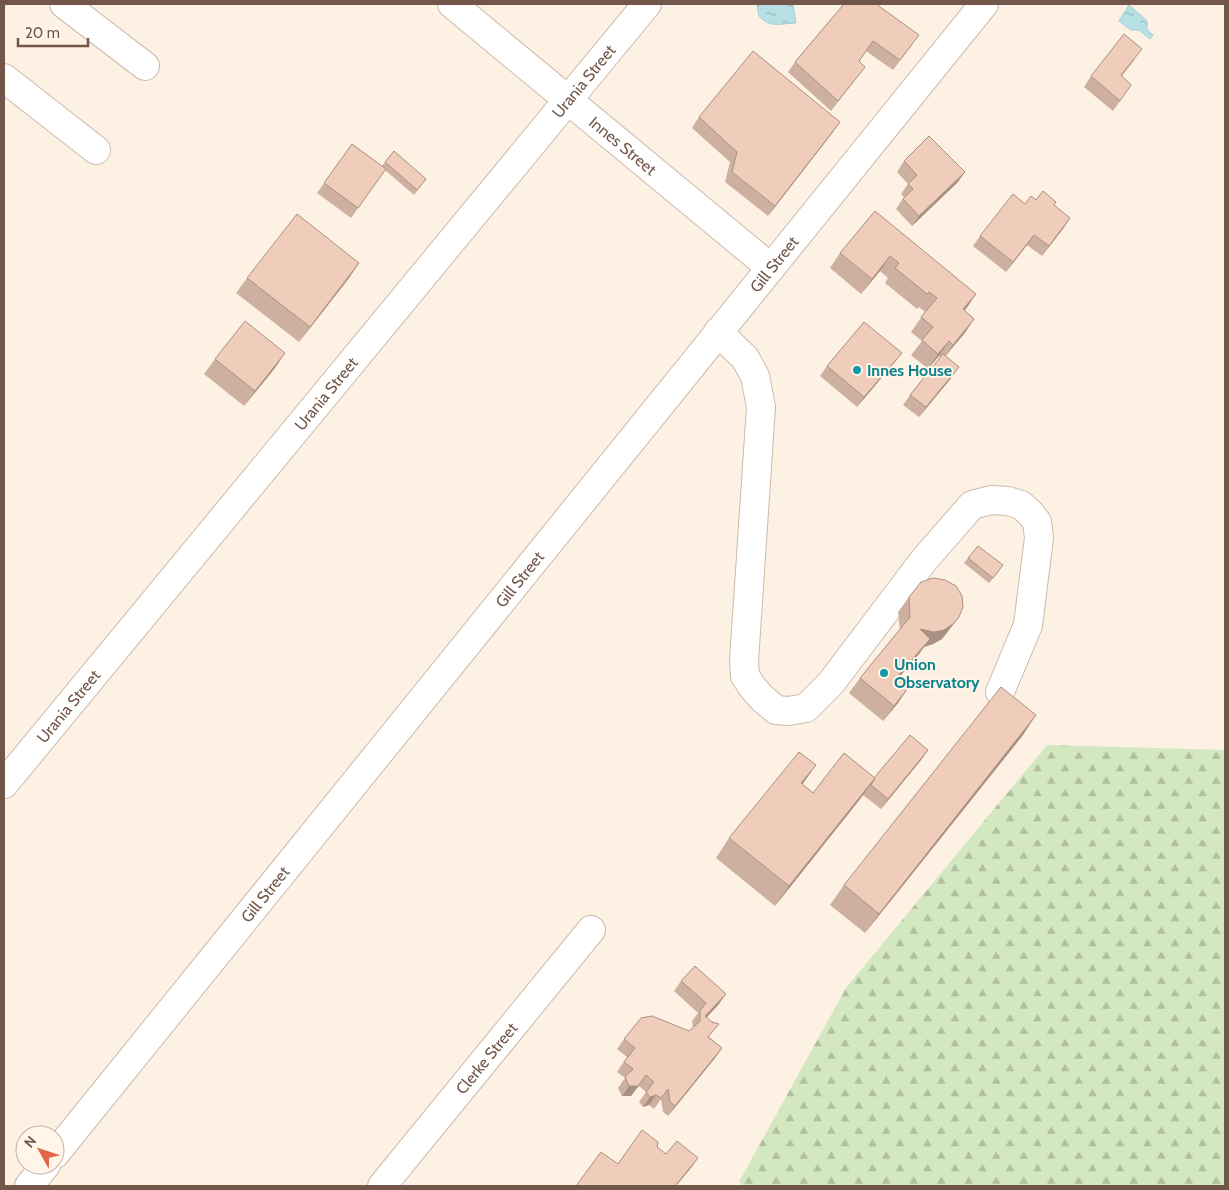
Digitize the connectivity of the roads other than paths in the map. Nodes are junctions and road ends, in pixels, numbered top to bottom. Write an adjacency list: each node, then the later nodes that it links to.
1 (64, 4): 5 (street)
2 (452, 4): 7 (street, Innes Street)
3 (647, 4): 7 (street, Urania Street)
4 (984, 4): 9 (street, Gill Street)
5 (145, 66)
6 (4, 78): 8 (street)
7 (569, 100): 9 (street, Innes Street); 12 (street, Urania Street)
8 (96, 150)
9 (771, 268): 10 (street, Gill Street)
10 (718, 332): 11 (street); 14 (street, Gill Street)
11 (1000, 692)
12 (4, 784)
13 (590, 930): 17 (street, Clerke Street)
14 (65, 1142)
15 (38, 1175): 16 (street)
16 (29, 1186)
17 (382, 1186)

